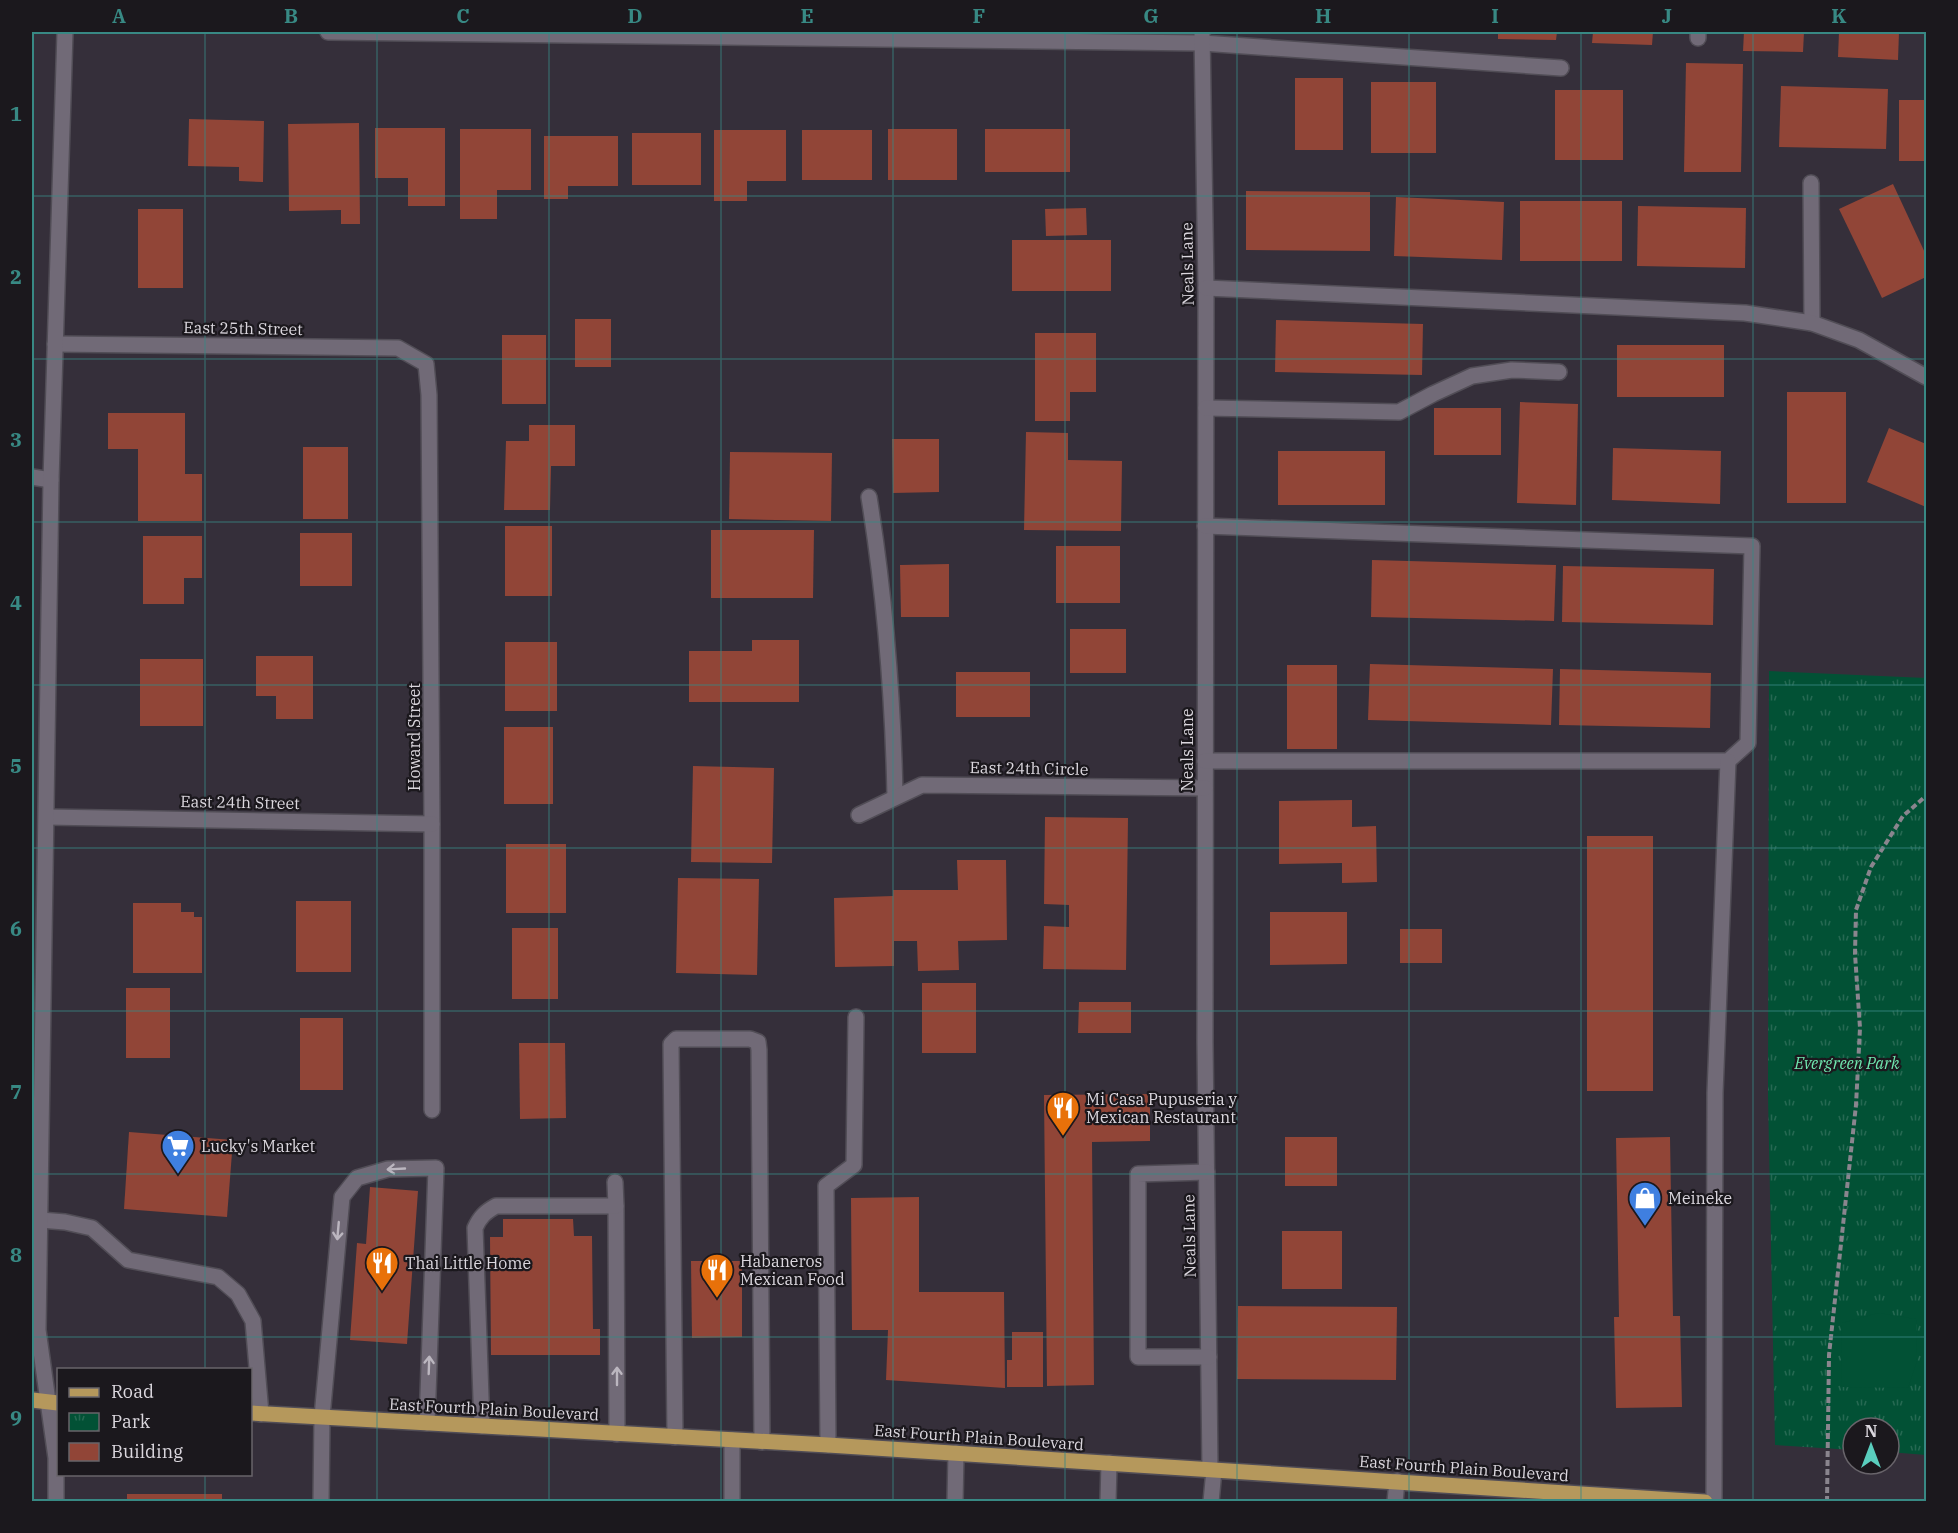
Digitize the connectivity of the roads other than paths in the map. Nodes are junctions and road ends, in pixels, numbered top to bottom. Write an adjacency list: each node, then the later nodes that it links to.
1 (65, 32): 8 (street)
2 (328, 32): 3 (street)
3 (1202, 37): 4 (street); 6 (street, Neals Lane)
4 (1561, 68)
5 (1812, 183): 7 (street)
6 (1206, 288): 7 (street); 12 (street, Neals Lane)
7 (1812, 323): 11 (street)
8 (55, 344): 9 (street, East 25th Street); 14 (street)
9 (426, 364): 23 (street, Howard Street)
10 (1558, 372): 12 (street)
11 (1926, 377)
12 (1206, 408): 16 (street, Neals Lane)
13 (32, 477): 14 (street)
14 (51, 480): 22 (street)
15 (869, 497): 20 (street)
16 (1205, 526): 17 (street, Neals Lane); 18 (street)
17 (1205, 761): 18 (street); 19 (street, Neals Lane)
18 (1728, 761): 56 (street)
19 (1205, 788): 20 (street, East 24th Circle); 27 (street, Neals Lane)
20 (895, 798): 21 (street, East 24th Circle)
21 (859, 815)
22 (47, 817): 23 (street, East 24th Street); 24 (street)
23 (432, 824): 26 (street, Howard Street)
24 (38, 1003): 30 (street)
25 (856, 1017): 42 (street)
26 (432, 1110)
27 (1207, 1172): 31 (street, Neals Lane); 31 (street)
28 (615, 1182): 29 (street)
29 (616, 1206): 37 (street); 38 (street, one-way to 29)
30 (40, 1220): 33 (street); 34 (street)
31 (1209, 1357): 45 (street, Neals Lane)
32 (32, 1400): 33 (main road)
33 (53, 1402): 48 (street)
34 (256, 1414): 35 (main road, East Fourth Plain Boulevard)
35 (322, 1417): 36 (main road, East Fourth Plain Boulevard); 36 (street, one-way to 35); 49 (street)
36 (427, 1423): 37 (main road, East Fourth Plain Boulevard)
37 (482, 1426): 38 (main road, East Fourth Plain Boulevard)
38 (617, 1434): 39 (main road, East Fourth Plain Boulevard)
39 (675, 1437): 40 (main road, East Fourth Plain Boulevard); 41 (street)
40 (732, 1440): 41 (main road, East Fourth Plain Boulevard); 50 (street)
41 (762, 1442): 42 (main road, East Fourth Plain Boulevard)
42 (828, 1445): 43 (main road, East Fourth Plain Boulevard)
43 (956, 1453): 44 (main road, East Fourth Plain Boulevard); 51 (street)
44 (1109, 1463): 45 (main road, East Fourth Plain Boulevard); 52 (street)
45 (1212, 1469): 46 (main road, East Fourth Plain Boulevard); 53 (street, Neals Lane)
46 (1396, 1481): 47 (main road, East Fourth Plain Boulevard); 54 (street)
47 (1576, 1497): 55 (main road, East Fourth Plain Boulevard)
48 (56, 1502)
49 (321, 1502)
50 (732, 1502)
51 (955, 1502)
52 (1108, 1502)
53 (1211, 1502)
54 (1395, 1502)
55 (1705, 1502)
56 (1714, 1502)

